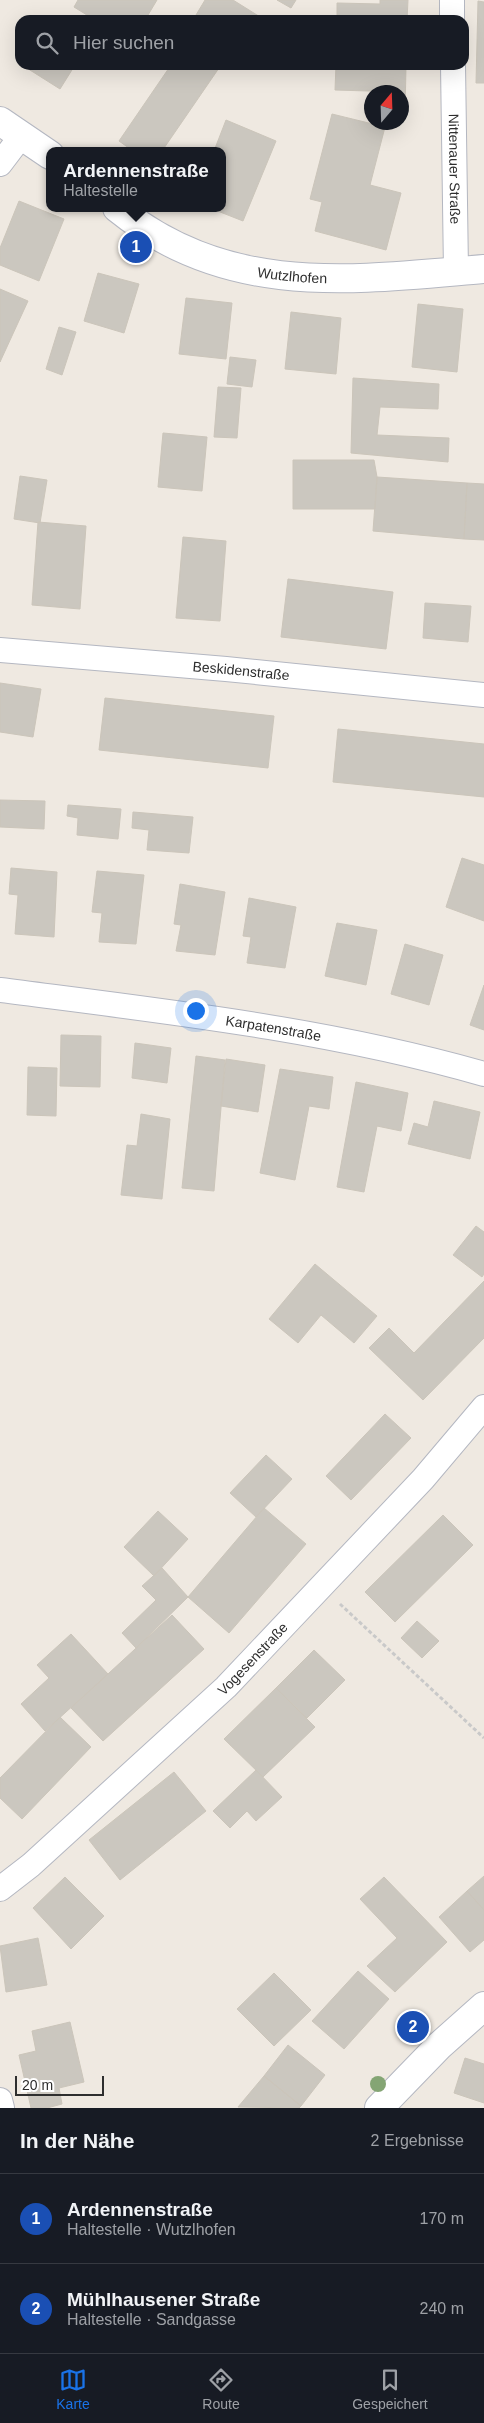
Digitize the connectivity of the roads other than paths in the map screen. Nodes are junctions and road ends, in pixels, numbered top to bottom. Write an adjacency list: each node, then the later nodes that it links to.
1 (452, 0): 2 (street)
2 (452, 15)
3 (453, 70): 9 (street, Nittenauer Straße)
4 (11, 128): 5 (street); 6 (street)
5 (46, 152)
6 (0, 164)
7 (123, 212): 9 (street, Wutzlhofen)
8 (484, 269): 9 (street, Wutzlhofen)
9 (456, 271)
10 (0, 650): 11 (street, Beskidenstraße)
11 (484, 695)
12 (0, 990): 13 (street, Karpatenstraße)
13 (484, 1074)
14 (484, 1407): 15 (street, Vogesenstraße)
15 (0, 1889)
16 (484, 2006): 19 (street)
17 (0, 2100): 18 (street)
18 (2, 2108)
19 (380, 2108)

